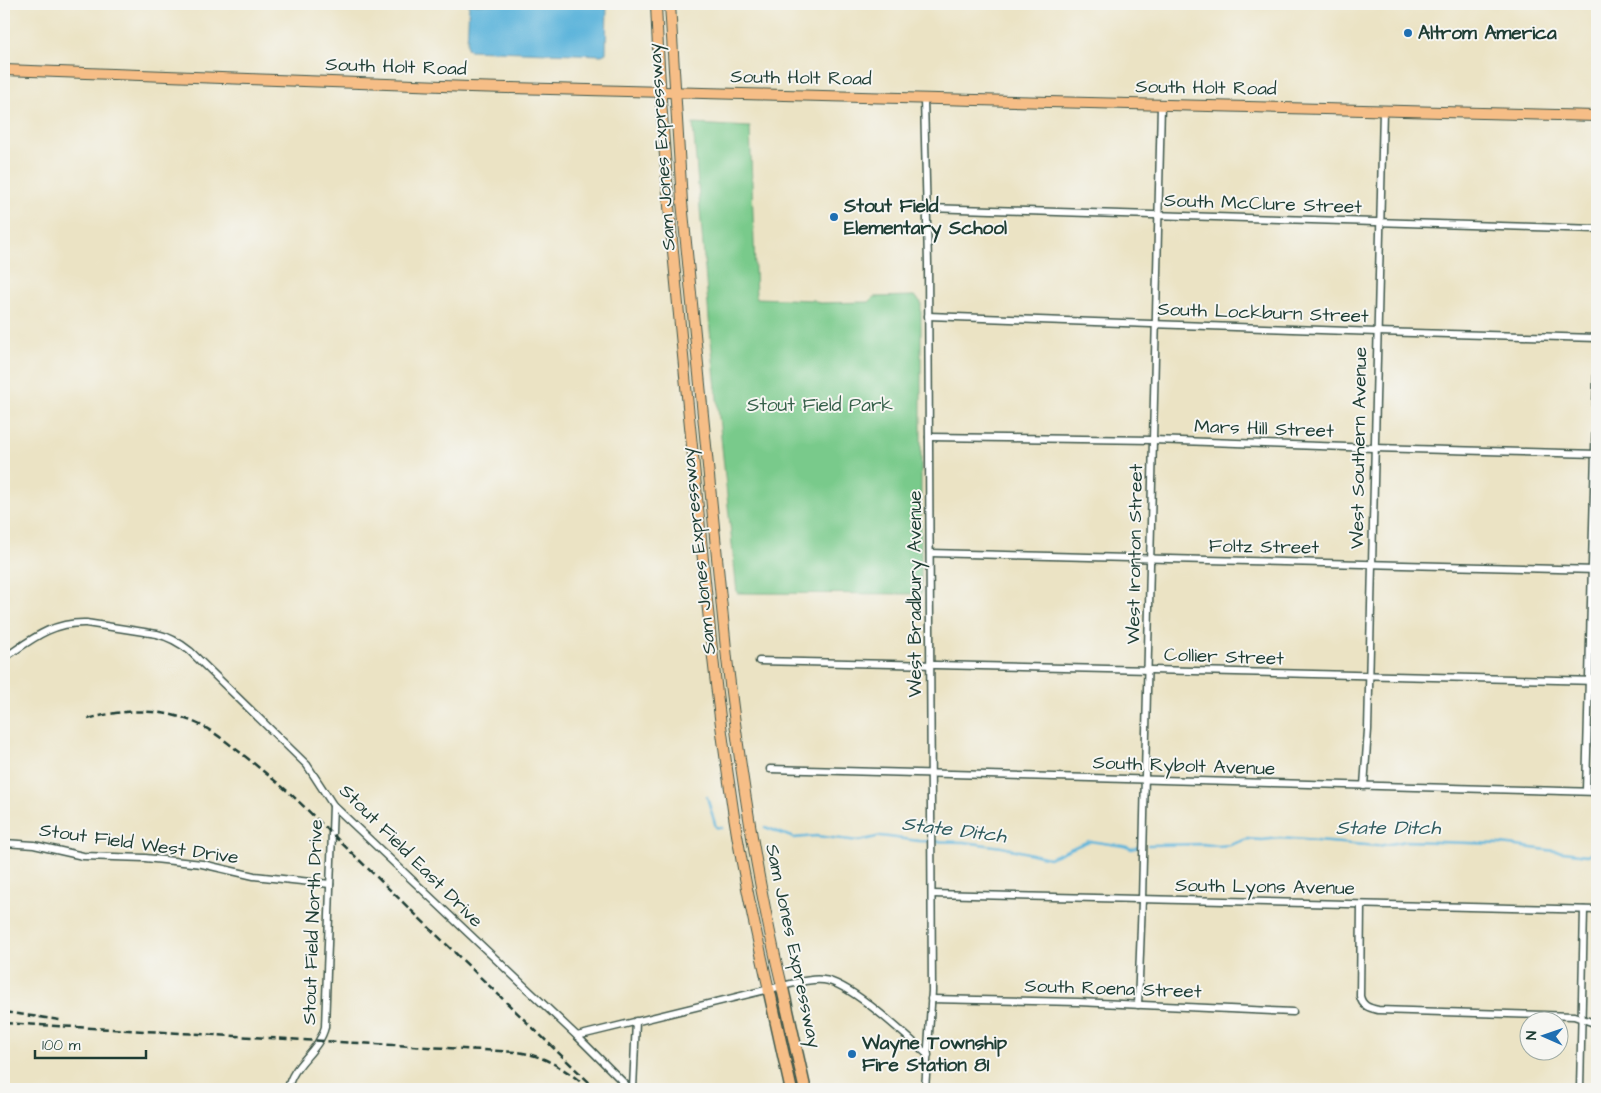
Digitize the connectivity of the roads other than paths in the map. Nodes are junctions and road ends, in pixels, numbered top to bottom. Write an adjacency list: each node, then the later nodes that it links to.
1 (656, 4): 4 (main road, Sam Jones Expressway)
2 (670, 4): 5 (main road, Sam Jones Expressway)
3 (4, 70): 4 (main road, South Holt Road)
4 (660, 92): 5 (main road, South Holt Road); 49 (main road, Sam Jones Expressway)
5 (674, 92): 6 (main road, South Holt Road); 48 (main road, Sam Jones Expressway)
6 (924, 99): 7 (main road, South Holt Road); 10 (street, West Bradbury Avenue)
7 (1162, 104): 8 (main road, South Holt Road); 11 (street, West Ironton Street)
8 (1383, 110): 9 (main road, South Holt Road); 12 (street, West Southern Avenue)
9 (1597, 116)
10 (927, 208): 11 (street, South McClure Street); 14 (street, West Bradbury Avenue)
11 (1159, 216): 12 (street, South McClure Street); 15 (street, West Ironton Street)
12 (1380, 223): 13 (street, South McClure Street); 16 (street, West Southern Avenue)
13 (1597, 229)
14 (928, 316): 15 (street, South Lockburn Street); 19 (street, West Bradbury Avenue)
15 (1156, 324): 16 (street, South Lockburn Street); 20 (street, West Ironton Street)
16 (1377, 332): 17 (street, South Lockburn Street); 21 (street, West Southern Avenue)
17 (1597, 338)
18 (1597, 376): 22 (street)
19 (929, 437): 20 (street, Mars Hill Street); 23 (street, West Bradbury Avenue)
20 (1152, 440): 21 (street, Mars Hill Street); 24 (street, West Ironton Street)
21 (1374, 448): 22 (street, Mars Hill Street); 25 (street, West Southern Avenue)
22 (1596, 454): 26 (street)
23 (930, 553): 24 (street, Foltz Street); 29 (street, West Bradbury Avenue)
24 (1150, 559): 25 (street, Foltz Street); 30 (street, West Ironton Street)
25 (1371, 564): 26 (street, Foltz Street); 31 (street, West Southern Avenue)
26 (1595, 570): 32 (street)
27 (4, 658): 40 (street, Stout Field East Drive)
28 (759, 661): 29 (street, Collier Street)
29 (931, 664): 30 (street, Collier Street); 35 (street, West Bradbury Avenue)
30 (1148, 669): 31 (street, Collier Street); 36 (street, West Ironton Street)
31 (1370, 677): 32 (street, Collier Street); 37 (street, West Southern Avenue)
32 (1589, 681): 33 (street, Collier Street); 38 (street)
33 (1597, 681)
34 (770, 769): 35 (street, South Rybolt Avenue)
35 (932, 774): 36 (street, South Rybolt Avenue); 43 (street, West Bradbury Avenue)
36 (1145, 780): 37 (street, South Rybolt Avenue); 44 (street, West Ironton Street)
37 (1364, 786): 38 (street, South Rybolt Avenue)
38 (1586, 792): 39 (street, South Rybolt Avenue)
39 (1597, 792)
40 (333, 805): 42 (street, Stout Field North Drive); 56 (street, Stout Field East Drive)
41 (4, 843): 42 (street, Stout Field West Drive)
42 (330, 884): 58 (street, Stout Field North Drive)
43 (932, 894): 44 (street, South Lyons Avenue); 50 (street, West Bradbury Avenue)
44 (1142, 900): 45 (street, South Lyons Avenue); 51 (street, West Ironton Street)
45 (1360, 904): 46 (street, South Lyons Avenue); 53 (street)
46 (1584, 910): 47 (street, South Lyons Avenue); 53 (street)
47 (1597, 910)
48 (782, 986): 49 (street); 57 (street); 61 (highway, Sam Jones Expressway)
49 (768, 990): 54 (street); 60 (highway, Sam Jones Expressway)
50 (932, 998): 51 (street, South Roena Street); 57 (street, West Bradbury Avenue)
51 (1138, 1005): 52 (street, South Roena Street)
52 (1293, 1012)
53 (1582, 1018): 55 (street); 63 (street)
54 (636, 1021): 56 (street); 59 (street)
55 (1597, 1024)
56 (576, 1036): 59 (street, Stout Field East Drive)
57 (928, 1055): 62 (street, West Bradbury Avenue)
58 (288, 1089)
59 (631, 1089)
60 (791, 1089)
61 (805, 1089)
62 (925, 1089)
63 (1580, 1089)

